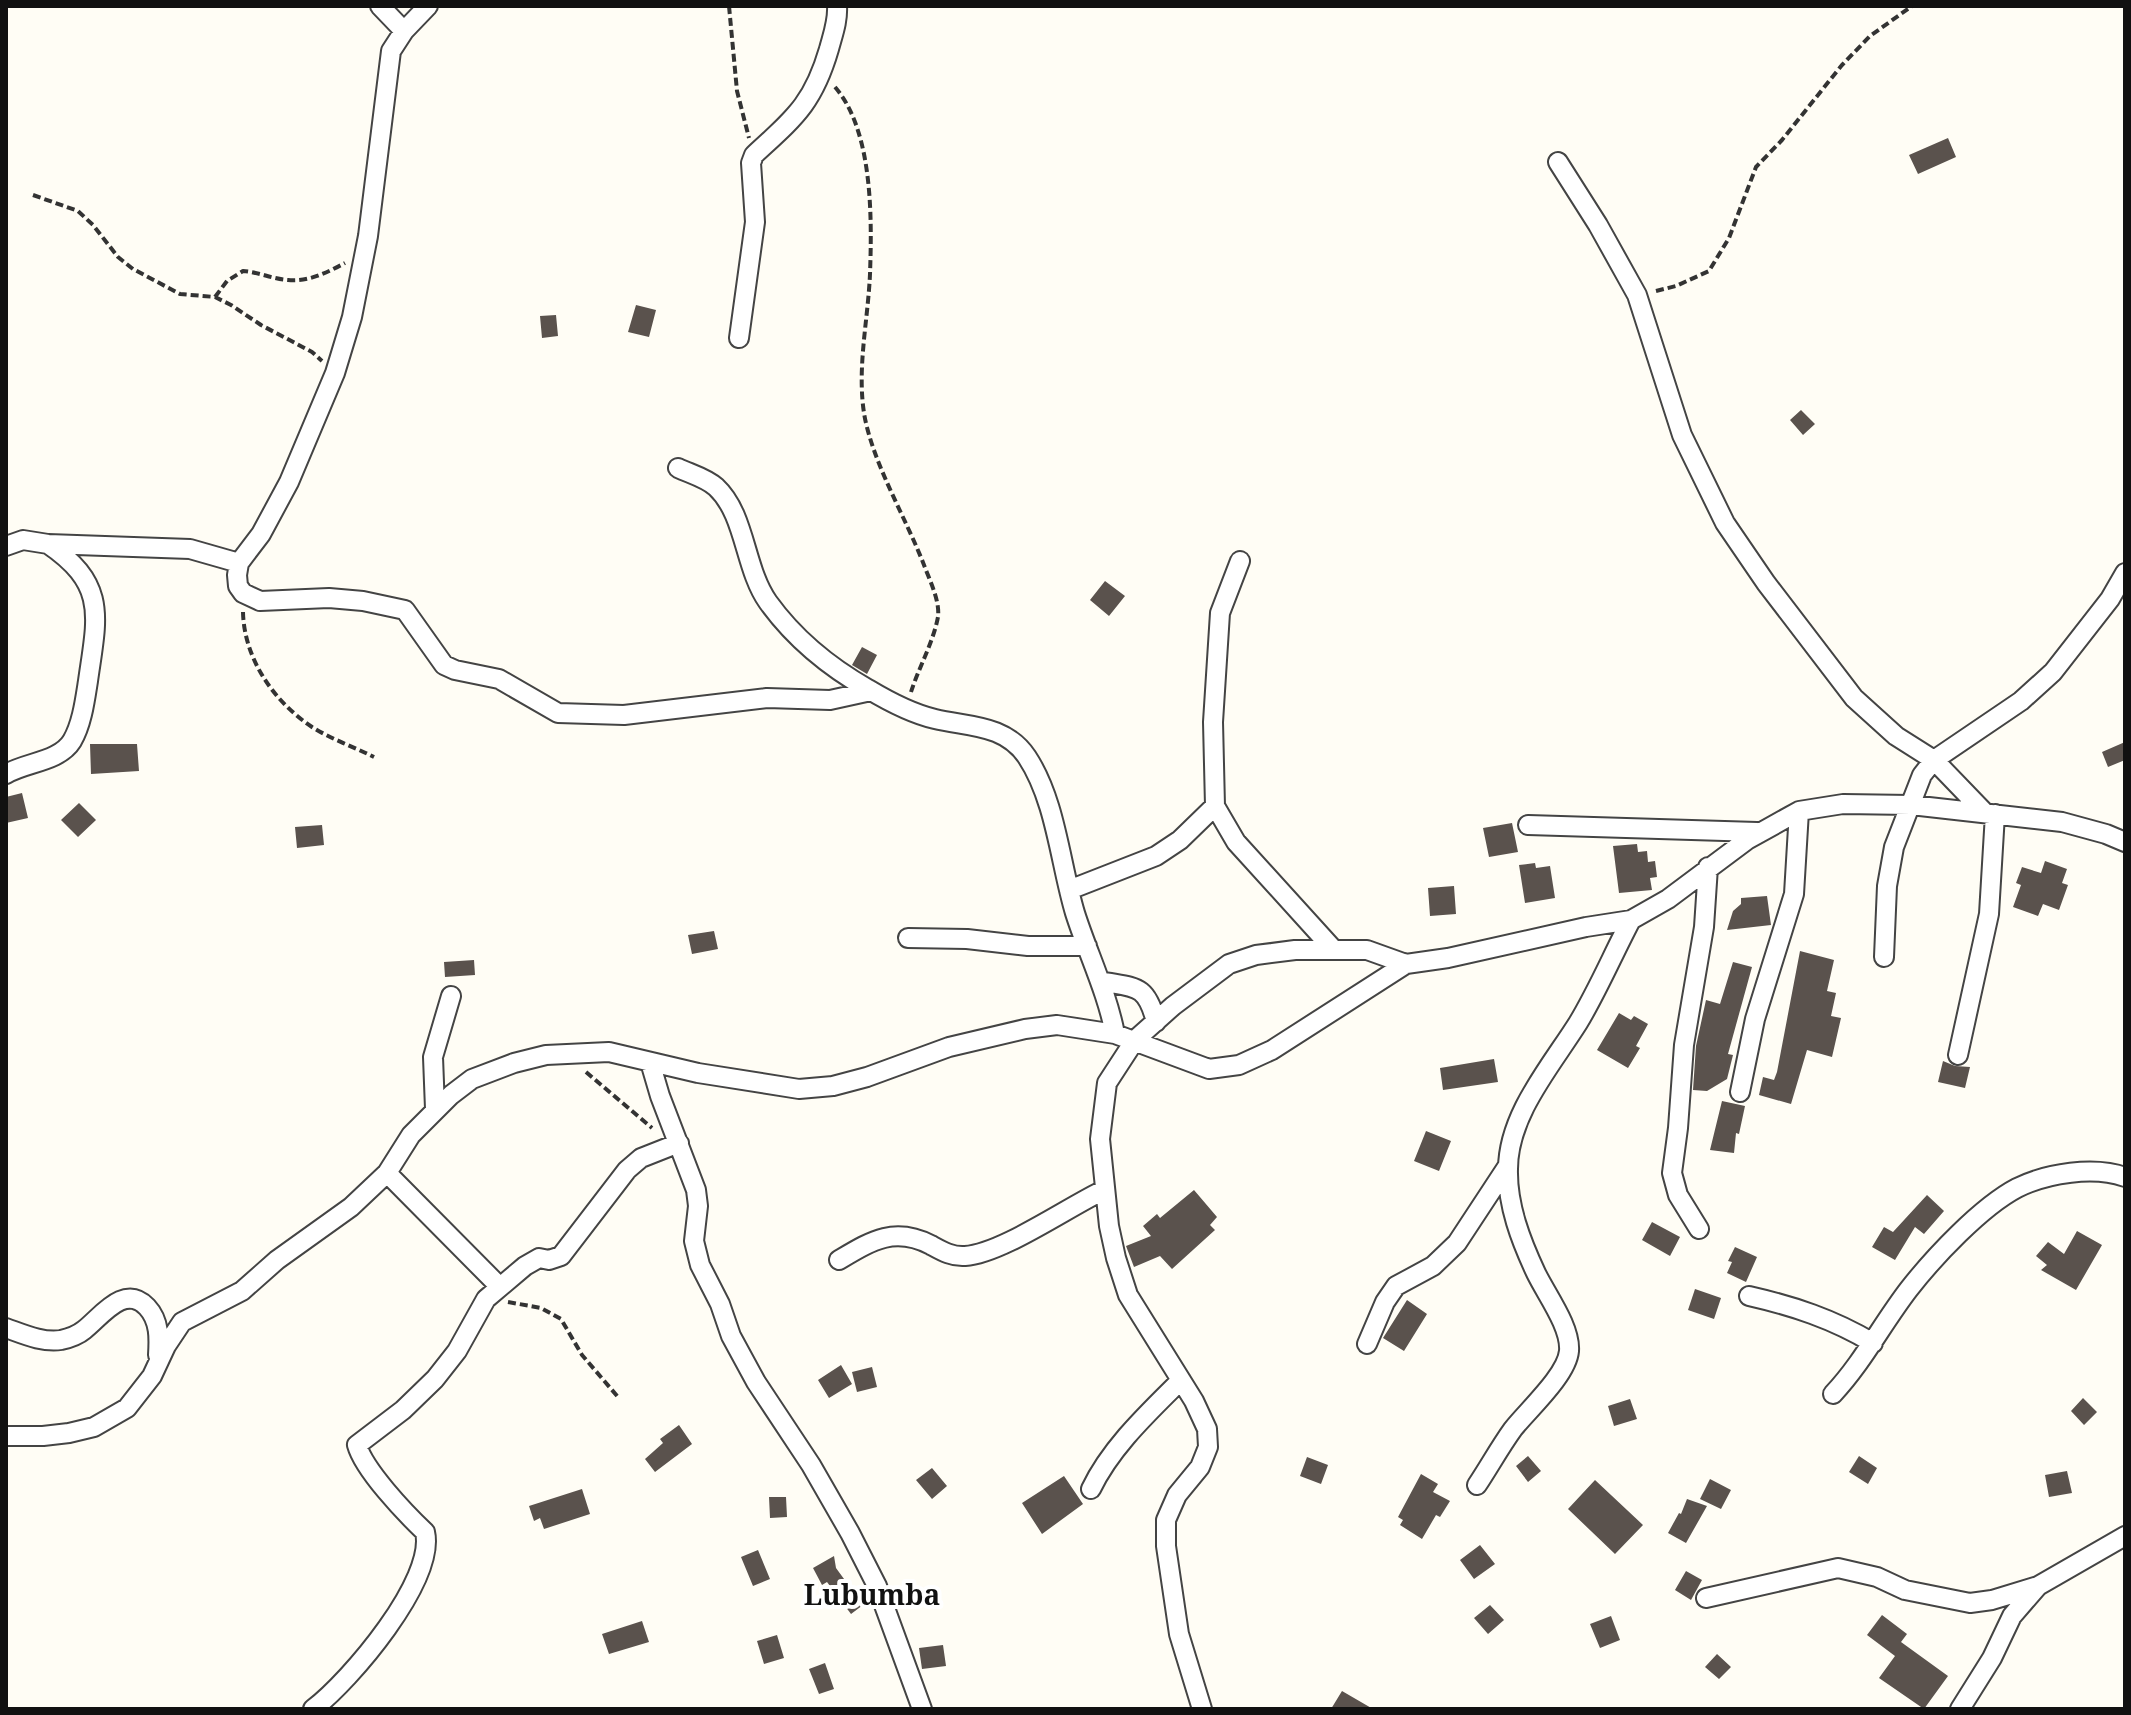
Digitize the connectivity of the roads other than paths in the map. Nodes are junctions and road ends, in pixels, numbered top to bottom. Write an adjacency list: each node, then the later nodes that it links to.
1 (380, 6): 4 (street)
2 (428, 6): 4 (street)
3 (837, 6): 6 (street)
4 (404, 31): 12 (street)
5 (1558, 162): 15 (street)
6 (739, 338)
7 (678, 468): 14 (street)
8 (6, 529): 9 (street)
9 (14, 543): 10 (street)
10 (48, 544): 12 (street); 16 (street)
11 (1240, 561): 18 (street)
12 (239, 563): 14 (street)
13 (2125, 573): 15 (street)
14 (871, 691): 25 (street)
15 (1934, 760): 17 (street); 20 (street)
16 (6, 774)
17 (1911, 805): 19 (street); 20 (street); 30 (street)
18 (1215, 806): 25 (street); 29 (street)
19 (1799, 811): 22 (street); 39 (street)
20 (1990, 814): 23 (street); 37 (street)
21 (1528, 825): 22 (street)
22 (1760, 832): 24 (street)
23 (2125, 842)
24 (1708, 867): 26 (street); 46 (street)
25 (1069, 890): 28 (street)
26 (1631, 920): 31 (street); 42 (street)
27 (908, 938): 28 (street)
28 (1087, 946): 32 (street)
29 (1334, 950): 31 (street); 34 (street)
30 (1884, 957)
31 (1406, 964): 36 (street)
32 (1100, 981): 34 (street); 35 (street)
33 (451, 996): 40 (street)
34 (1156, 1022): 36 (street)
35 (1115, 1034): 36 (street); 38 (street)
36 (1135, 1040): 45 (street)
37 (1958, 1055)
38 (650, 1062): 40 (street); 41 (street)
39 (1740, 1092)
40 (435, 1109): 43 (street)
41 (674, 1144): 48 (street); 64 (street)
42 (1507, 1167): 52 (street); 57 (street)
43 (387, 1173): 48 (street); 53 (street)
44 (2125, 1177): 51 (street)
45 (1104, 1190): 47 (street); 54 (street)
46 (1699, 1229)
47 (839, 1260)
48 (493, 1293): 63 (street)
49 (1749, 1296): 51 (street)
50 (6, 1328): 53 (street)
51 (1873, 1343): 55 (street)
52 (1367, 1344)
53 (157, 1362): 56 (street)
54 (1181, 1380): 58 (street); 62 (street)
55 (1833, 1394)
56 (6, 1436)
57 (1477, 1485)
58 (1091, 1489)
59 (2125, 1536): 60 (street)
60 (2038, 1586): 61 (street); 65 (street)
61 (1706, 1598)
62 (1201, 1708)
63 (313, 1709)
64 (922, 1709)
65 (1960, 1709)

